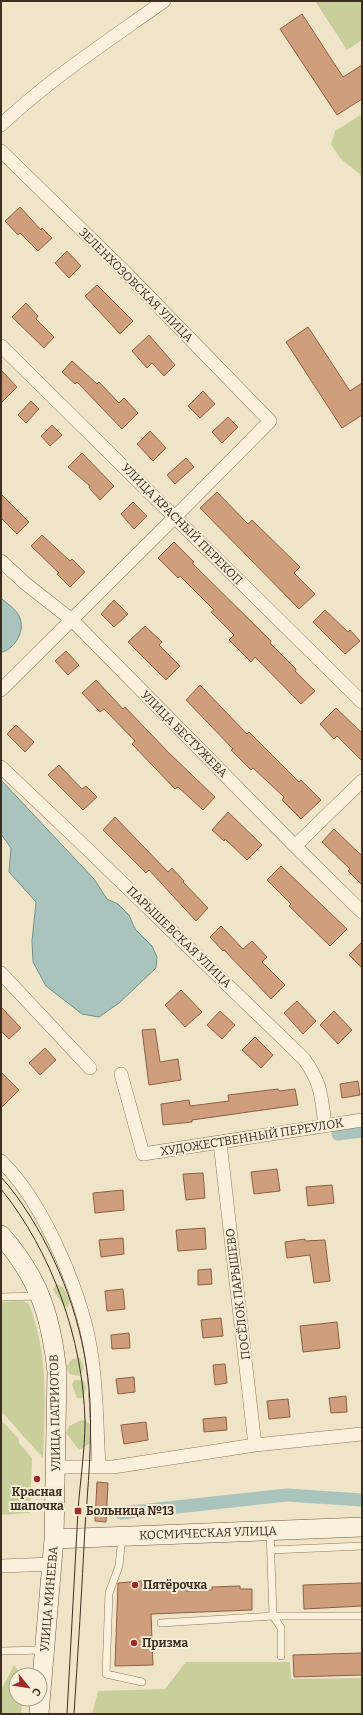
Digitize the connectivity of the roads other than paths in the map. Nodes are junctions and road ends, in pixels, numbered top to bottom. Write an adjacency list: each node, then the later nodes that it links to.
1 (164, 1): 2 (street)
2 (1, 125)
3 (1, 151): 5 (street, ЗЕЛЕНХОЗОВСКАЯ УЛИЦА)
4 (1, 346): 5 (street, УЛИЦА КРАСНЫЙ ПЕРЕКОП)
5 (176, 517): 7 (street); 9 (street, УЛИЦА КРАСНЫЙ ПЕРЕКОП)
6 (1, 561): 7 (street, УЛИЦА БЕСТУЖЕВА)
7 (72, 620): 8 (street); 12 (street, УЛИЦА БЕСТУЖЕВА)
8 (1, 690)
9 (362, 702)
10 (1, 767): 18 (street, ПАРЫШЕВСКАЯ УЛИЦА)
11 (362, 781): 12 (street)
12 (295, 846): 13 (street, УЛИЦА БЕСТУЖЕВА)
13 (362, 912)
14 (1, 973): 15 (street)
15 (90, 1068)
16 (121, 1074): 19 (street, ХУДОЖЕСТВЕННЫЙ ПЕРЕУЛОК)
17 (362, 1120): 18 (street, ХУДОЖЕСТВЕННЫЙ ПЕРЕУЛОК)
18 (325, 1125): 19 (street, ХУДОЖЕСТВЕННЫЙ ПЕРЕУЛОК)
19 (220, 1143): 25 (street, ПОСЁЛОК ПАРЫШЕВО)
20 (1, 1161): 26 (street)
21 (1, 1236): 22 (main road, УЛИЦА ПАТРИОТОВ)
22 (41, 1296): 23 (lane); 27 (main road, УЛИЦА ПАТРИОТОВ)
23 (1, 1297)
24 (362, 1434): 25 (street)
25 (255, 1445): 26 (street)
26 (99, 1467): 27 (street)
27 (56, 1476): 31 (main road, УЛИЦА МИНЕЕВА)
28 (362, 1527): 29 (main road, КОСМИЧЕСКАЯ УЛИЦА)
29 (270, 1531): 30 (main road, КОСМИЧЕСКАЯ УЛИЦА); 33 (lane)
30 (122, 1537): 31 (main road, КОСМИЧЕСКАЯ УЛИЦА); 42 (lane)
31 (54, 1539): 34 (main road, УЛИЦА МИНЕЕВА)
32 (362, 1546): 33 (lane)
33 (271, 1550): 36 (lane)
34 (52, 1564): 35 (street); 39 (main road, УЛИЦА МИНЕЕВА)
35 (1, 1566)
36 (273, 1616): 37 (lane); 38 (lane); 41 (lane)
37 (362, 1616)
38 (161, 1623)
39 (45, 1650): 40 (lane); 43 (main road, УЛИЦА МИНЕЕВА)
40 (1, 1651)
41 (281, 1656)
42 (142, 1682)
43 (39, 1714)

